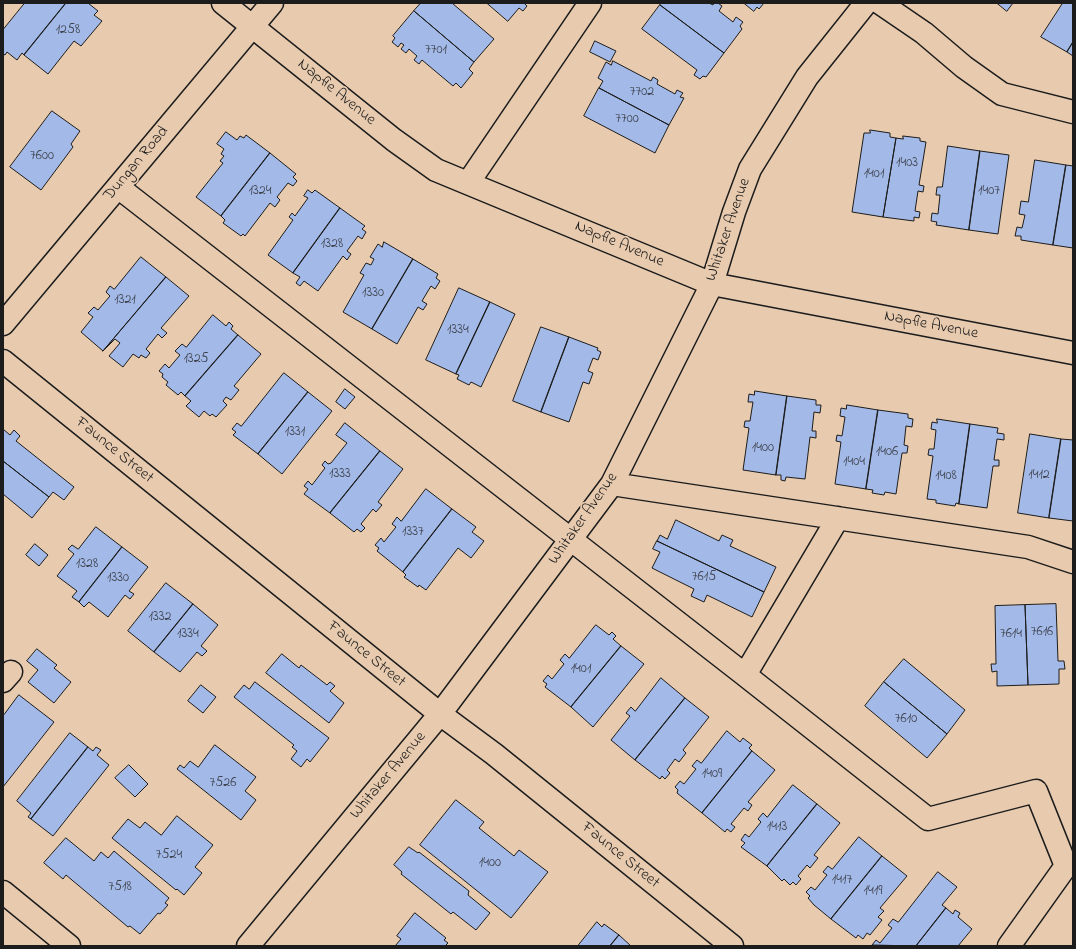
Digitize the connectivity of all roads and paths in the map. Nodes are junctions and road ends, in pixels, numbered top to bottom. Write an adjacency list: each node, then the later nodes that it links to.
1 (223, 3): 6 (street, Napfle Avenue)
2 (272, 3): 6 (street, Dungan Road)
3 (590, 3): 8 (street)
4 (866, 3): 10 (street, Whitaker Avenue)
5 (880, 3): 7 (street)
6 (253, 26): 8 (street, Napfle Avenue); 9 (street, Dungan Road)
7 (1073, 112)
8 (468, 183): 10 (street, Napfle Avenue)
9 (118, 187): 11 (street, Dungan Road); 16 (street)
10 (712, 284): 12 (street, Napfle Avenue); 14 (street, Whitaker Avenue)
11 (3, 324)
12 (1073, 354)
13 (3, 361): 19 (street, Faunce Street)
14 (612, 484): 15 (street); 16 (street, Whitaker Avenue)
15 (838, 518): 17 (street); 18 (street)
16 (571, 540): 18 (street); 19 (street, Whitaker Avenue)
17 (1073, 562)
18 (746, 675): 24 (street)
19 (440, 714): 22 (street, Whitaker Avenue); 23 (street, Faunce Street)
20 (3, 892): 21 (street)
21 (69, 946)
22 (248, 946)
23 (732, 946)
24 (1009, 946)

